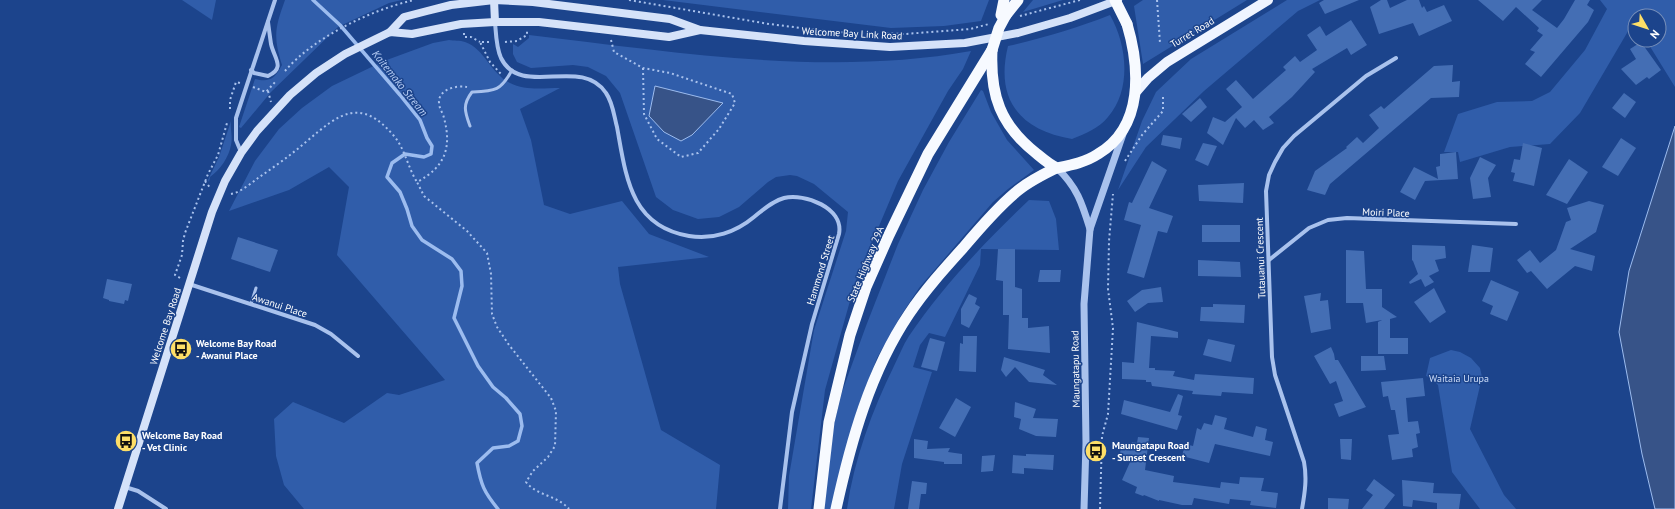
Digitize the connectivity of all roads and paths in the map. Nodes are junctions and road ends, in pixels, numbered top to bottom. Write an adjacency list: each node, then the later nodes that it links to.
1 (275, 0): 13 (street)
2 (414, 0): 24 (path)
3 (494, 0): 14 (main road); 17 (main road, Welcome Bay Link Road); 18 (main road, Welcome Bay Link Road)
4 (629, 0): 15 (path)
5 (1004, 0): 12 (highway)
6 (1018, 0): 12 (highway)
7 (1080, 0): 12 (path)
8 (1115, 0): 32 (highway, bridge)
9 (1118, 0): 17 (main road, Welcome Bay Link Road)
10 (1157, 0): 22 (path)
11 (1268, 0): 32 (main road, Turret Road)
12 (1008, 16): 15 (highway, bridge)
13 (268, 22): 27 (street); 27 (street)
14 (495, 22): 16 (main road, Welcome Bay Link Road); 18 (main road, Welcome Bay Link Road); 28 (street)
15 (996, 26): 23 (highway, bridge)
16 (609, 30): 17 (main road, Welcome Bay Link Road); 26 (path)
17 (700, 30)
18 (390, 32): 38 (main road, Welcome Bay Link Road)
19 (527, 34): 21 (path)
20 (464, 37): 29 (path)
21 (514, 42)
22 (1160, 43)
23 (992, 50): 40 (highway); 57 (highway, State Highway 29A)
24 (298, 57)
25 (1396, 58): 46 (street, Tutauanui Crescent)
26 (643, 68): 26 (path)
27 (251, 70): 38 (street)
28 (512, 70): 29 (lane); 56 (street, Hammond Street)
29 (508, 79): 31 (lane)
30 (242, 83): 34 (path)
31 (483, 91): 36 (lane); 41 (path)
32 (1135, 93): 37 (highway)
33 (1163, 95): 39 (path)
34 (230, 111)
35 (229, 117): 47 (path)
36 (470, 126)
37 (1126, 127): 40 (highway); 45 (street, Maungatapu Road)
38 (241, 153): 43 (main road, Welcome Bay Road)
39 (1124, 162)
40 (1057, 168): 45 (street, Maungatapu Road); 58 (highway)
41 (417, 182): 43 (path); 55 (path)
42 (1114, 192): 60 (path)
43 (218, 197): 48 (main road, Welcome Bay Road)
44 (1516, 224): 46 (street, Moiri Place)
45 (1090, 229): 59 (street, Maungatapu Road)
46 (1269, 260): 61 (street, Tutauanui Crescent)
47 (175, 275)
48 (189, 284): 50 (street, Awanui Place); 52 (main road, Welcome Bay Road)
49 (256, 288): 50 (lane)
50 (251, 304): 51 (street, Awanui Place)
51 (358, 356)
52 (125, 487): 53 (main road, Welcome Bay Road); 54 (street)
53 (118, 509)
54 (166, 509)
55 (568, 509)
56 (780, 509)
57 (819, 509)
58 (836, 509)
59 (1084, 509)
60 (1100, 509)
61 (1302, 509)

